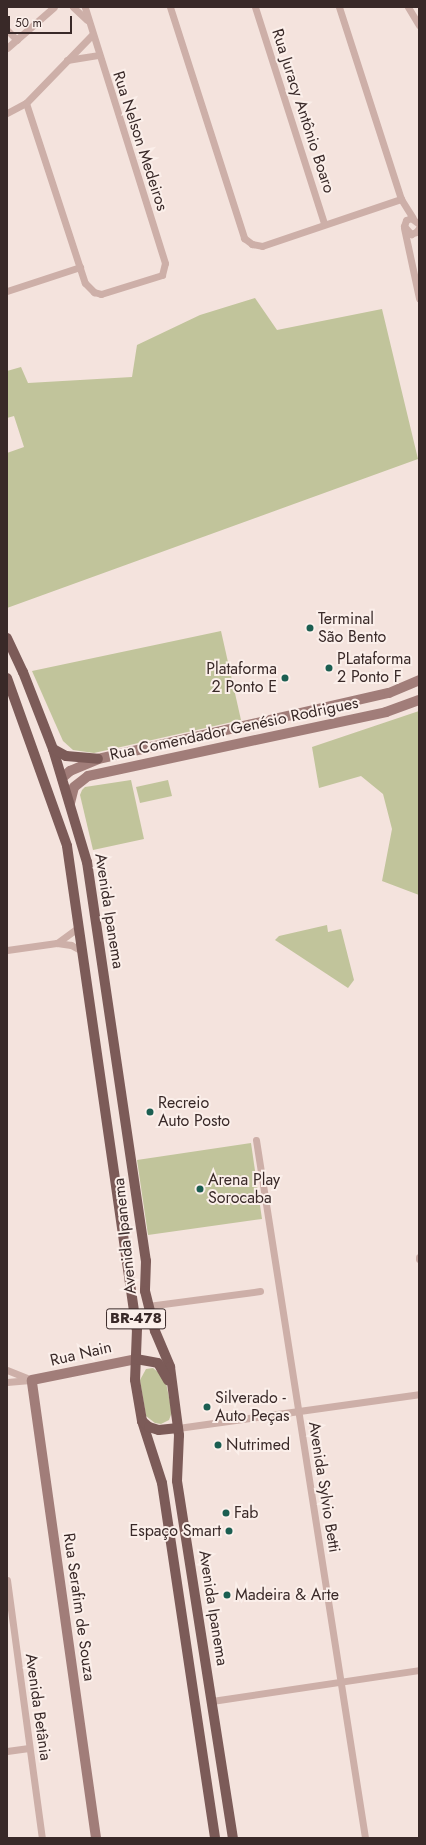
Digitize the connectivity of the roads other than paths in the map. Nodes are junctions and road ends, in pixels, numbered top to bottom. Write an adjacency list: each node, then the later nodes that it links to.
1 (54, 7): 12 (street)
2 (72, 7): 8 (street)
3 (85, 7): 8 (street, Rua Nelson Medeiros)
4 (170, 7): 19 (street)
5 (255, 7): 19 (street, Rua Juracy Antônio Boaro)
6 (339, 7): 18 (street)
7 (408, 7): 9 (street)
8 (87, 20): 11 (street, Rua Nelson Medeiros)
9 (419, 26)
10 (7, 30): 12 (street)
11 (92, 35): 14 (street, Rua Nelson Medeiros); 15 (street)
12 (17, 40): 13 (street)
13 (7, 48)
14 (98, 55): 15 (street); 23 (street, Rua Nelson Medeiros)
15 (67, 60): 16 (street)
16 (26, 103): 17 (street); 23 (street)
17 (7, 113)
18 (401, 199): 19 (street); 20 (street); 21 (street)
19 (324, 223)
20 (417, 225): 21 (street); 21 (street); 22 (street)
21 (404, 227): 22 (street)
22 (410, 255): 25 (street)
23 (80, 267): 24 (street)
24 (7, 291)
25 (419, 298)
26 (7, 638): 30 (main road, Avenida Ipanema / BR-478)
27 (7, 678): 33 (main road, Avenida Ipanema / BR-478)
28 (419, 680): 31 (main road, Rua Comendador Genésio Rodrigues)
29 (419, 700): 34 (main road, Rua Comendador Genésio Rodrigues)
30 (53, 749): 31 (main road); 32 (main road, Avenida Ipanema / BR-478)
31 (98, 759): 32 (main road, Rua Comendador Genésio Rodrigues)
32 (62, 778): 33 (main road); 34 (main road, Avenida Ipanema / BR-478)
33 (52, 800): 35 (main road, Avenida Ipanema / BR-478)
34 (70, 803): 41 (main road, Avenida Ipanema / BR-478)
35 (79, 927): 36 (street); 38 (main road, Avenida Ipanema / BR-478)
36 (57, 943): 37 (street); 38 (street)
37 (7, 950)
38 (82, 951): 42 (main road, Avenida Ipanema / BR-478)
39 (256, 1140): 48 (street, Avenida Sylvio Betti)
40 (260, 1291): 41 (street)
41 (148, 1306): 47 (main road, Avenida Ipanema / BR-478)
42 (136, 1359): 44 (main road, Rua Nain); 47 (main road); 49 (main road, Avenida Ipanema / BR-478)
43 (7, 1370): 44 (street, Rua Nain)
44 (32, 1380): 45 (street, Rua Nain); 58 (main road, Rua Serafim de Souza)
45 (7, 1382)
46 (419, 1394): 48 (street)
47 (176, 1407): 50 (main road, Avenida Ipanema / BR-478)
48 (298, 1411): 50 (street); 53 (street, Avenida Sylvio Betti)
49 (142, 1421): 50 (main road); 59 (main road, Avenida Ipanema / BR-478)
50 (178, 1428): 54 (main road, Avenida Ipanema / BR-478)
51 (7, 1580): 55 (street, Avenida Betânia)
52 (419, 1670): 53 (street)
53 (340, 1682): 54 (street); 61 (street, Avenida Sylvio Betti)
54 (212, 1701): 60 (main road, Avenida Ipanema / BR-478)
55 (30, 1748): 56 (street); 57 (street, Avenida Betânia)
56 (7, 1751)
57 (42, 1838)
58 (96, 1838)
59 (215, 1838)
60 (233, 1838)
61 (365, 1838)

